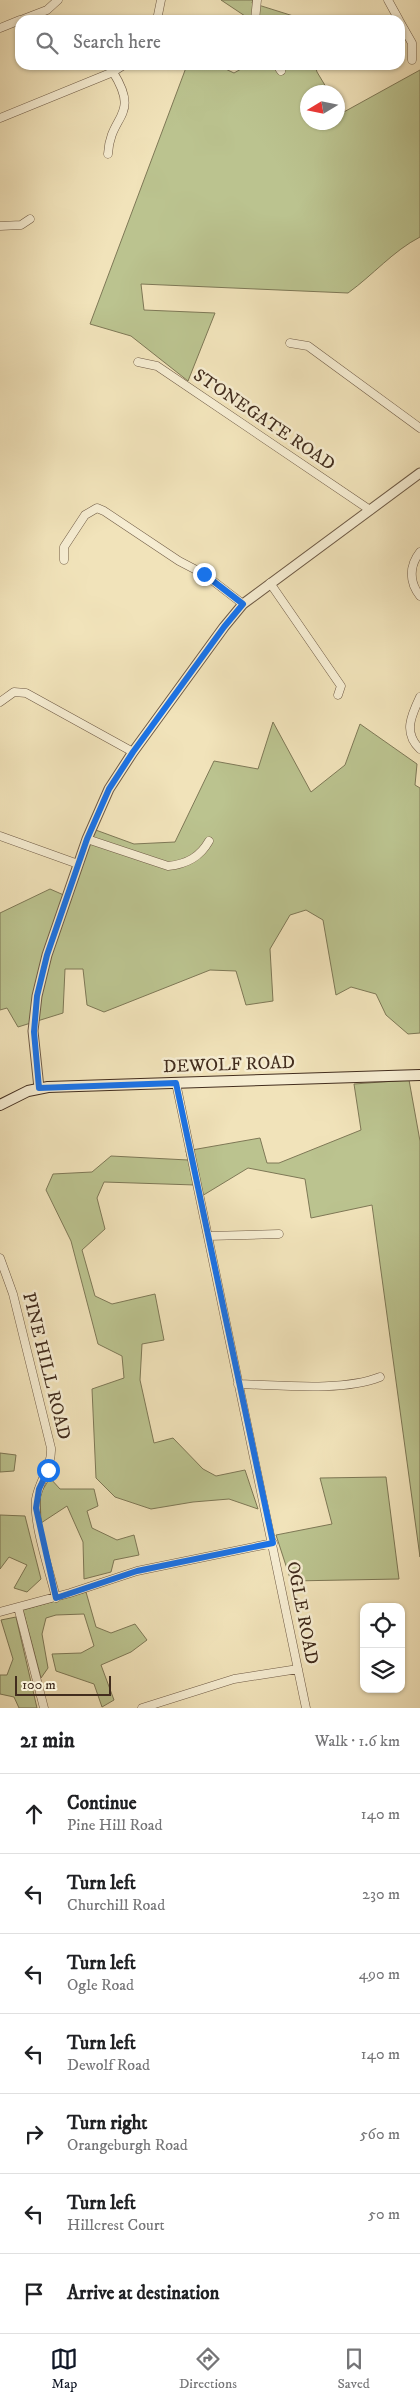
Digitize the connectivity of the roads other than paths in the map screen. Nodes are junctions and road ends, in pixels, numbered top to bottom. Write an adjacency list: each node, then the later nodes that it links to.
1 (58, 0): 5 (street)
2 (161, 0): 6 (street)
3 (257, 0): 7 (street)
4 (388, 0): 8 (street)
5 (34, 15)
6 (158, 15)
7 (256, 15)
8 (397, 15)
9 (15, 22): 10 (street)
10 (0, 28)
11 (405, 30): 12 (street)
12 (412, 60)
13 (116, 70): 14 (street)
14 (113, 72): 15 (street); 16 (street)
15 (0, 118)
16 (108, 154)
17 (30, 219): 18 (street)
18 (0, 226)
19 (290, 343): 21 (street)
20 (138, 362): 23 (street, STONEGATE ROAD)
21 (420, 428)
22 (420, 472): 23 (street)
23 (370, 510): 26 (street)
24 (420, 552): 27 (street)
25 (64, 560): 28 (street)
26 (270, 583): 28 (street); 29 (street)
27 (420, 596)
28 (243, 604): 33 (street)
29 (338, 695)
30 (420, 698): 32 (street)
31 (0, 702): 33 (street)
32 (420, 749)
33 (133, 752): 35 (street)
34 (0, 836): 37 (street)
35 (87, 839): 36 (street); 37 (street)
36 (209, 841)
37 (78, 864): 40 (street)
38 (420, 1075): 39 (main road, DEWOLF ROAD)
39 (176, 1083): 40 (main road, DEWOLF ROAD); 43 (street, OGLE ROAD)
40 (39, 1088): 41 (main road, DEWOLF ROAD)
41 (0, 1105)
42 (279, 1234): 43 (street)
43 (208, 1236): 46 (street, OGLE ROAD)
44 (0, 1258): 48 (street, PINE HILL ROAD)
45 (380, 1377): 46 (street)
46 (238, 1384): 47 (street, OGLE ROAD)
47 (273, 1543): 48 (street); 51 (street, OGLE ROAD)
48 (56, 1598): 49 (street)
49 (18, 1608): 50 (street); 52 (street)
50 (0, 1612)
51 (298, 1669): 53 (street); 54 (street, OGLE ROAD)
52 (44, 1708)
53 (142, 1708)
54 (306, 1708)

